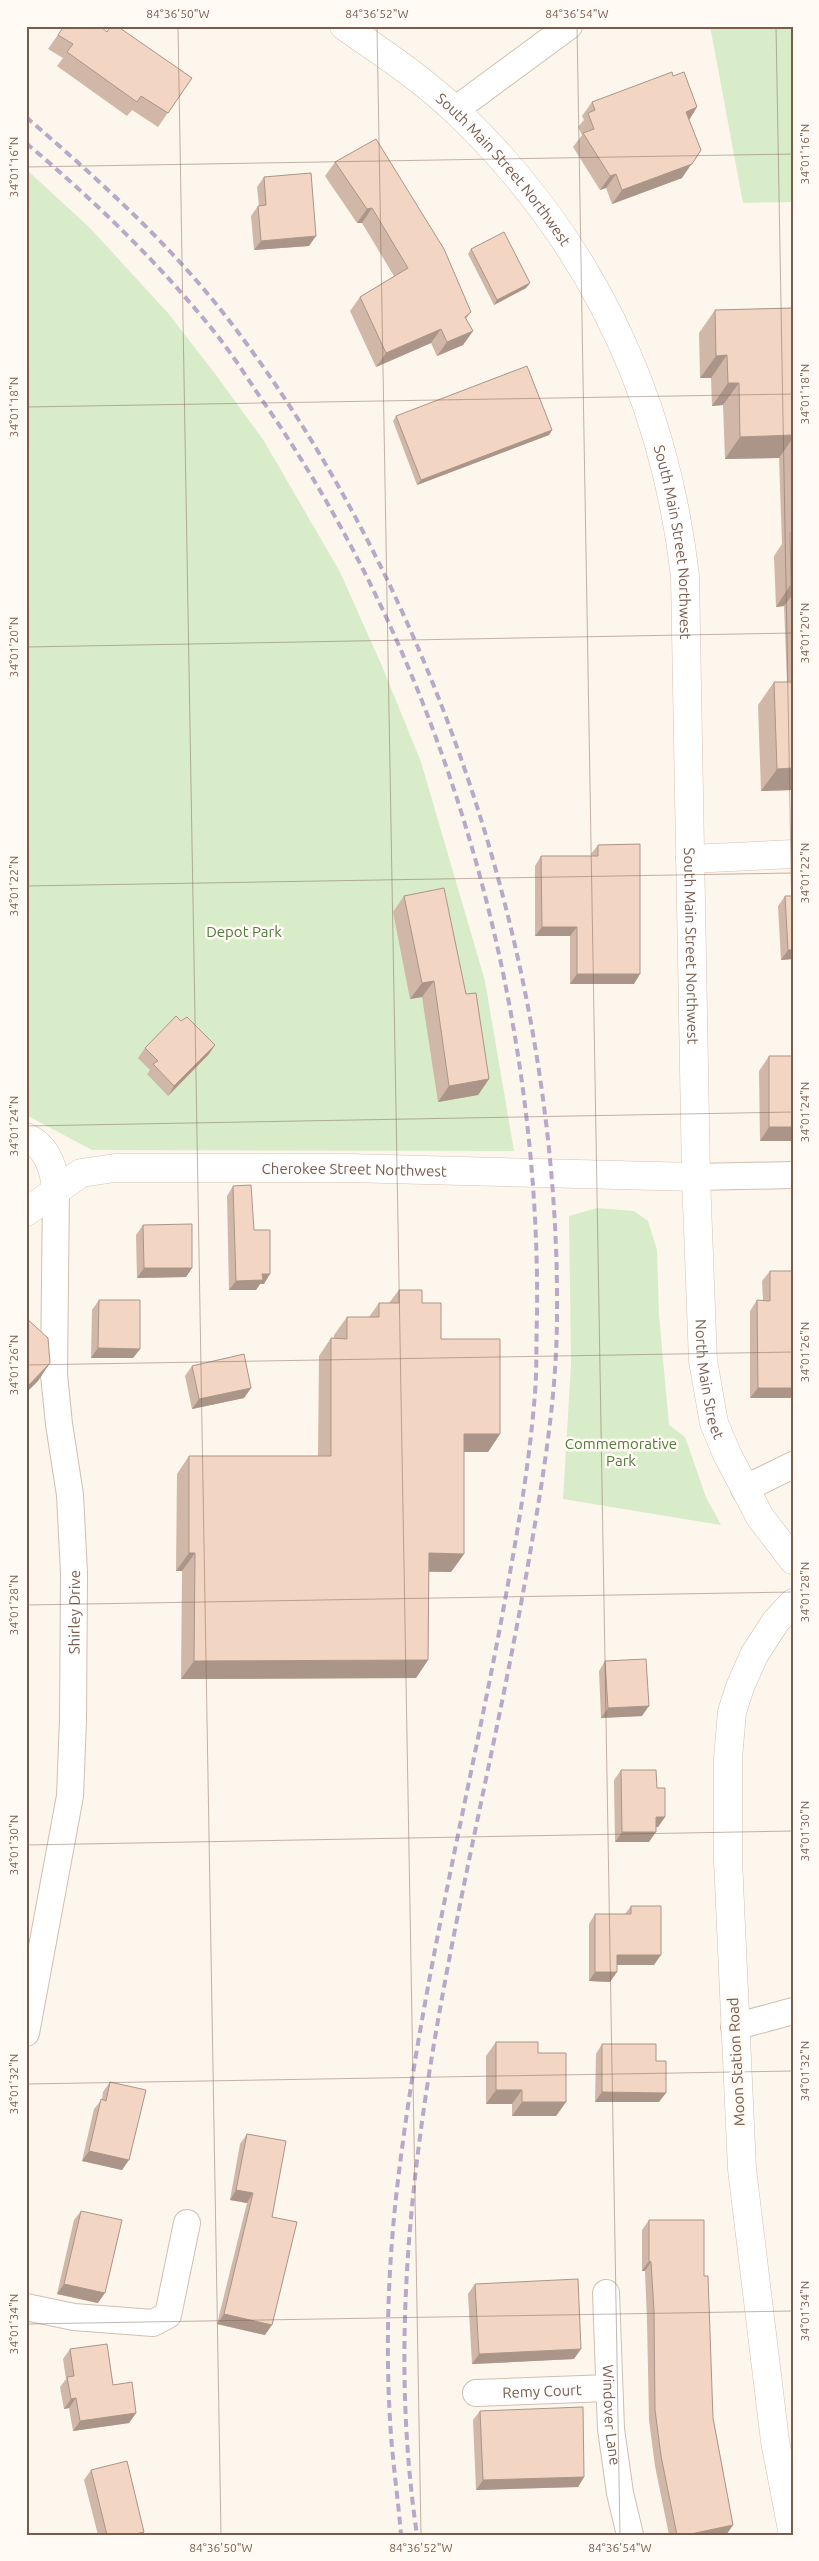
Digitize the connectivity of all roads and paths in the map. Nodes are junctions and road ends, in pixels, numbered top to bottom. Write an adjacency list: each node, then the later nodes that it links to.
1 (344, 26): 3 (main road, South Main Street Northwest)
2 (569, 26): 3 (street)
3 (455, 110): 5 (main road, South Main Street Northwest)
4 (793, 854): 5 (main road)
5 (690, 859): 8 (main road, South Main Street Northwest)
6 (26, 1137): 9 (main road)
7 (793, 1175): 8 (street)
8 (696, 1177): 9 (main road, Cherokee Street Northwest); 12 (main road, North Main Street)
9 (56, 1189): 10 (main road, Cherokee Street Northwest); 17 (street, Shirley Drive)
10 (26, 1212)
11 (793, 1465): 12 (street)
12 (744, 1489): 13 (main road, North Main Street)
13 (793, 1560)
14 (793, 1603): 16 (main road, Moon Station Road)
15 (793, 2011): 16 (street)
16 (734, 2027): 24 (main road, Moon Station Road)
17 (26, 2033)
18 (187, 2223): 20 (street)
19 (606, 2293): 21 (street, Windover Lane)
20 (26, 2308)
21 (608, 2388): 22 (street, Remy Court); 23 (street, Windover Lane)
22 (476, 2393)
23 (630, 2535)
24 (793, 2535)

